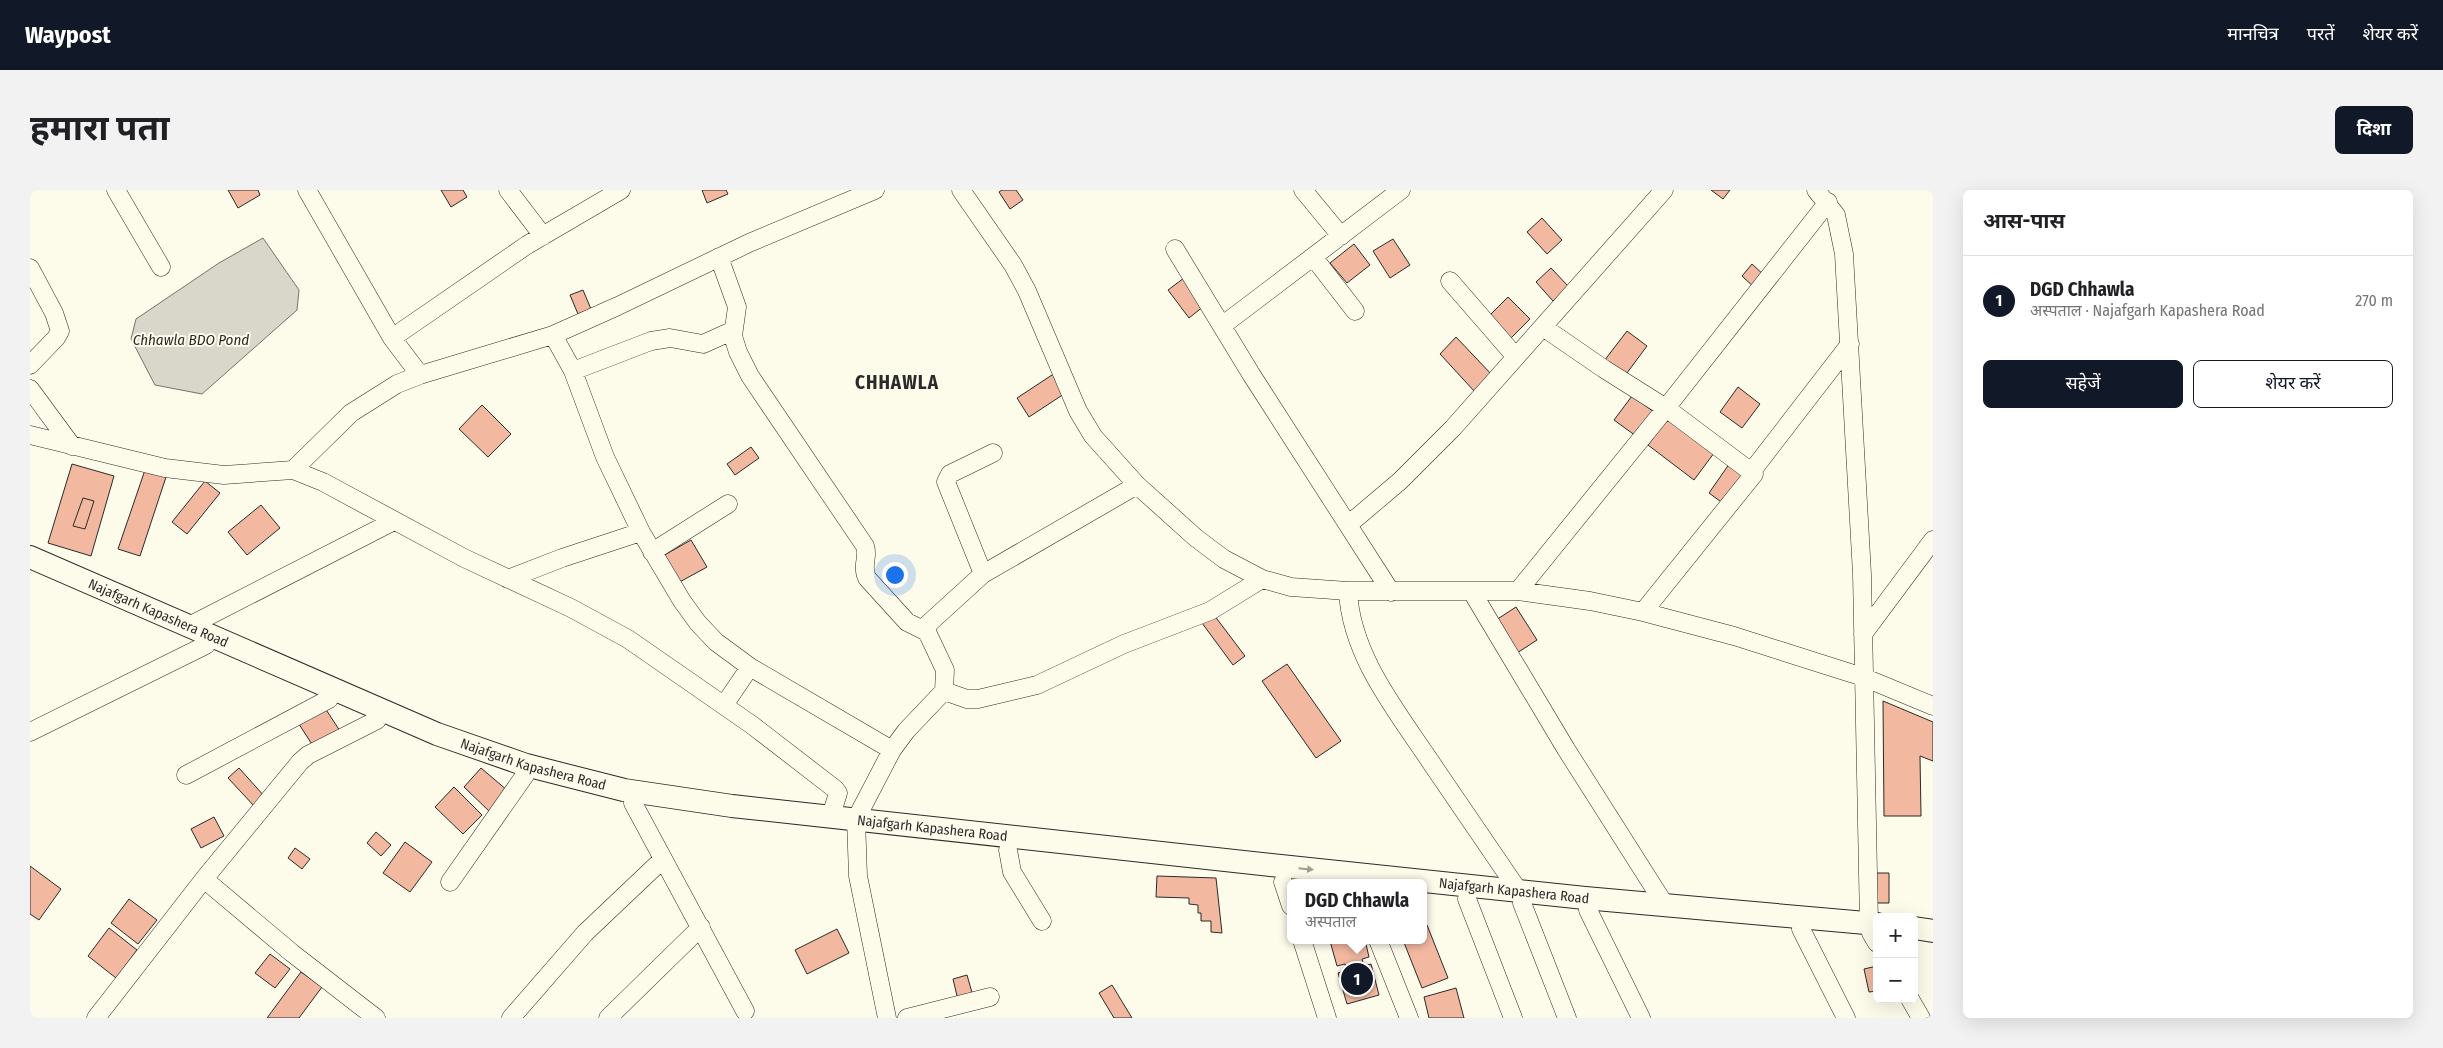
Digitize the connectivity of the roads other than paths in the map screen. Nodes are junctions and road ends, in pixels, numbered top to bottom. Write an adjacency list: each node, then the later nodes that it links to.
1 (116, 190): 16 (street)
2 (307, 190): 24 (street)
3 (508, 190): 11 (street)
4 (620, 190): 11 (street)
5 (875, 190): 14 (street)
6 (961, 190): 37 (street)
7 (1303, 190): 12 (street)
8 (1401, 190): 12 (street)
9 (1664, 190): 21 (street)
10 (1822, 196): 25 (street); 31 (street)
11 (543, 236): 24 (street)
12 (1341, 236): 15 (street)
13 (1175, 248): 20 (street)
14 (719, 257): 22 (street); 23 (street)
15 (1314, 258): 19 (street); 20 (street)
16 (161, 267)
17 (30, 268): 27 (street)
18 (1450, 281): 26 (street)
19 (1355, 311)
20 (1222, 325): 40 (street)
21 (1543, 326): 26 (street); 31 (street)
22 (732, 330): 28 (street); 55 (street)
23 (553, 334): 28 (street); 29 (street)
24 (392, 338): 29 (street)
25 (1850, 344): 36 (street); 56 (street)
26 (1516, 357): 40 (street)
27 (30, 365)
28 (573, 370): 41 (street)
29 (420, 375): 35 (street)
30 (30, 389): 33 (street)
31 (1666, 408): 36 (street); 49 (street)
32 (30, 435): 33 (street)
33 (72, 446): 35 (street)
34 (993, 453): 46 (street)
35 (293, 470): 39 (street)
36 (1752, 471): 53 (street)
37 (1137, 485): 46 (street); 48 (street)
38 (728, 504): 43 (street)
39 (394, 521): 47 (street); 54 (street)
40 (1348, 525): 51 (street)
41 (641, 532): 43 (street); 47 (street)
42 (1933, 540): 56 (street)
43 (652, 552): 58 (street)
44 (30, 557): 54 (main road, Najafgarh Kapashera Road)
45 (30, 569): 57 (main road)
46 (983, 574): 55 (street)
47 (508, 579): 62 (street)
48 (1262, 579): 50 (street); 60 (street)
49 (1518, 591): 52 (street); 53 (street)
50 (1348, 592): 51 (street); 80 (street)
51 (1391, 592): 52 (street)
52 (1472, 592): 82 (street)
53 (1643, 612): 59 (street)
54 (189, 626): 70 (main road, Najafgarh Kapashera Road)
55 (927, 632): 60 (street)
56 (1863, 634): 59 (street)
57 (206, 645): 61 (main road); 65 (street)
58 (750, 667): 62 (street); 66 (street)
59 (1863, 677): 63 (street); 84 (street)
60 (944, 691): 66 (street)
61 (329, 699): 64 (main road); 68 (street)
62 (724, 705): 70 (street)
63 (1933, 706)
64 (378, 720): 67 (main road); 74 (street)
65 (30, 732)
66 (892, 750): 71 (street)
67 (525, 775): 69 (main road); 76 (street)
68 (186, 776)
69 (633, 803): 71 (main road); 73 (street)
70 (830, 816): 71 (main road, Najafgarh Kapashera Road)
71 (856, 825): 72 (main road); 75 (main road, Najafgarh Kapashera Road, one-way to 75); 103 (street)
72 (1008, 850): 77 (main road); 85 (street)
73 (662, 860): 86 (street); 101 (street)
74 (204, 879): 99 (street); 100 (street)
75 (1381, 879)
76 (450, 882)
77 (1287, 882)
78 (1427, 885): 80 (main road, Najafgarh Kapashera Road, one-way to 80)
79 (1427, 896): 81 (main road)
80 (1520, 897): 81 (main road); 82 (main road, Najafgarh Kapashera Road); 83 (main road); 108 (street)
81 (1467, 899): 107 (street)
82 (1665, 905): 89 (main road, Najafgarh Kapashera Road)
83 (1588, 910): 87 (main road); 109 (street)
84 (1873, 913)
85 (1042, 921)
86 (701, 927): 98 (street); 102 (street)
87 (1801, 929): 90 (main road); 110 (street)
88 (1918, 929): 91 (main road)
89 (1873, 931)
90 (1873, 931)
91 (1933, 931)
92 (1918, 938): 93 (main road)
93 (1933, 940)
94 (1303, 944): 105 (street)
95 (1380, 944): 106 (street)
96 (990, 997): 104 (street)
97 (1912, 1003): 111 (street)
98 (745, 1011)
99 (96, 1018)
100 (376, 1018)
101 (511, 1018)
102 (608, 1018)
103 (887, 1018)
104 (907, 1018)
105 (1328, 1018)
106 (1409, 1018)
107 (1513, 1018)
108 (1567, 1018)
109 (1641, 1018)
110 (1846, 1018)
111 (1921, 1018)

